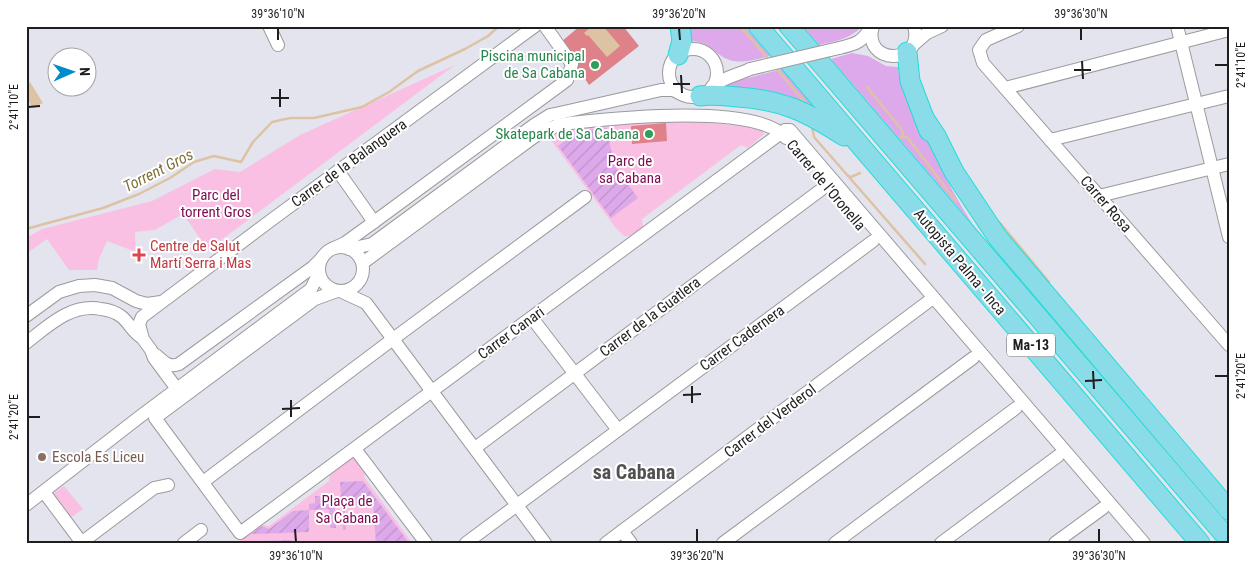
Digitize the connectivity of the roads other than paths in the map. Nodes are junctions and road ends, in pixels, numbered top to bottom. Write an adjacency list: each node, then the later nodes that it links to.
1 (269, 26): 14 (street)
2 (535, 26): 32 (street, Carrer de la Balanguera)
3 (544, 26): 36 (street)
4 (680, 26): 19 (highway)
5 (758, 26): 29 (highway, Autopista Palma - Inca / Ma-13)
6 (789, 26): 50 (highway, Autopista Palma - Inca / Ma-13)
7 (873, 26): 15 (street); 17 (street)
8 (914, 26): 16 (street)
9 (942, 26): 16 (street)
10 (1018, 26): 21 (street, Carrer Rosa)
11 (1177, 26): 13 (street)
12 (1229, 30): 13 (street)
13 (1181, 41): 21 (street); 25 (street)
14 (278, 45)
15 (839, 48): 17 (street); 20 (street, bridge)
16 (910, 48): 17 (street); 26 (highway)
17 (880, 52)
18 (711, 58): 19 (street); 20 (street); 22 (street)
19 (674, 61): 22 (street); 24 (street)
20 (750, 69): 22 (street)
21 (1005, 88): 28 (street, Carrer Rosa)
22 (698, 92): 24 (street); 29 (highway)
23 (1229, 96): 25 (street)
24 (619, 99): 39 (street)
25 (1196, 104): 28 (street); 31 (street)
26 (924, 118): 50 (highway); 73 (highway)
27 (782, 133): 33 (street, Carrer de l'Oronella); 43 (street); 48 (street, Carrer de l'Oronella); 52 (street, Carrer Canari)
28 (1050, 140): 34 (street, Carrer Rosa)
29 (862, 148): 90 (highway, Autopista Palma - Inca / Ma-13)
30 (1229, 164): 31 (street)
31 (1212, 168): 34 (street); 37 (street)
32 (338, 171): 36 (street); 47 (street, Carrer de la Balanguera)
33 (826, 186): 38 (street, Carrer de l'Oronella); 59 (street, Carrer de la Guatlera)
34 (1099, 196): 56 (street, Carrer Rosa)
35 (585, 197): 54 (street)
36 (374, 222): 40 (street)
37 (1229, 237)
38 (873, 241): 48 (street, Carrer de l'Oronella); 63 (street, Carrer Cadernera)
39 (372, 244): 41 (street); 43 (street)
40 (334, 248): 41 (street); 42 (street)
41 (349, 249): 43 (street)
42 (322, 258): 44 (street); 57 (street)
43 (363, 268): 46 (street); 49 (street)
44 (319, 273): 45 (street); 46 (street)
45 (311, 289): 46 (street); 60 (street)
46 (334, 289): 49 (street); 67 (street)
47 (164, 301): 51 (street); 53 (street, Carrer de la Balanguera)
48 (930, 301): 58 (street, Carrer de l'Oronella); 75 (street, Carrer del Verderol); 89 (street, Carrer de l'Oronella)
49 (366, 303): 54 (street)
50 (1026, 303): 76 (highway, Autopista Palma - Inca / Ma-13)
51 (26, 316)
52 (532, 318): 59 (street); 61 (street, Carrer Canari)
53 (143, 339): 55 (street); 57 (street)
54 (393, 339): 61 (street); 67 (street)
55 (26, 343)
56 (1229, 346)
57 (151, 350): 60 (street)
58 (973, 358): 62 (street, Carrer de l'Oronella); 84 (street)
59 (575, 373): 63 (street); 64 (street, Carrer de la Guatlera)
60 (177, 389): 69 (street)
61 (432, 391): 64 (street); 65 (street, Carrer Canari)
62 (1016, 408): 66 (street, Carrer de l'Oronella); 85 (street)
63 (618, 430): 71 (street, Carrer Cadernera)
64 (475, 448): 71 (street)
65 (355, 449): 67 (street, Carrer Canari); 79 (street)
66 (1058, 456): 72 (street, Carrer de l'Oronella); 86 (street)
67 (203, 482)
68 (168, 485): 77 (street)
69 (44, 492): 70 (street); 77 (street)
70 (26, 505)
71 (518, 506): 80 (street, Carrer Cadernera); 81 (street)
72 (1102, 508): 87 (street); 88 (street, Carrer de l'Oronella)
73 (1229, 510)
74 (200, 530): 78 (street)
75 (622, 531): 82 (street, Carrer del Verderol); 83 (street)
76 (1229, 540)
77 (81, 543)
78 (184, 543)
79 (426, 543)
80 (466, 543)
81 (544, 543)
82 (606, 543)
83 (631, 543)
84 (723, 543)
85 (835, 543)
86 (941, 543)
87 (1056, 543)
88 (1132, 543)
89 (1144, 543)
90 (1200, 543)

